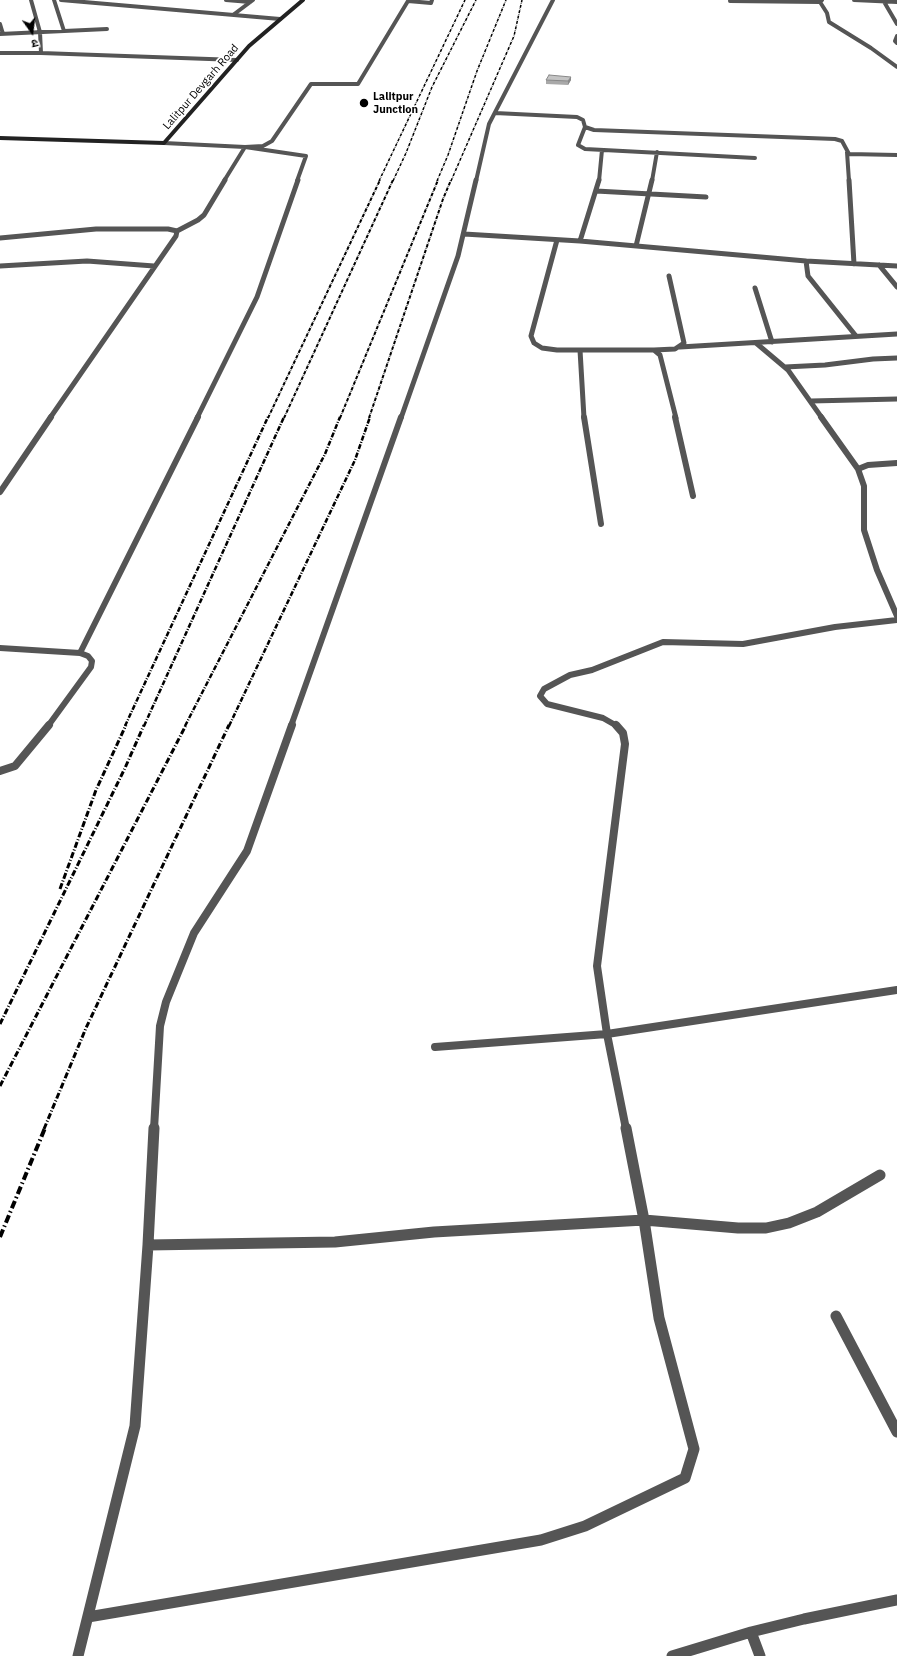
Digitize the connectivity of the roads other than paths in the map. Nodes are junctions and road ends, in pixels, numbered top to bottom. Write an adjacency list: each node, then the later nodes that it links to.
1 (31, 0): 20 (street)
2 (54, 0): 19 (street)
3 (60, 0): 14 (street)
4 (226, 0): 9 (street)
5 (303, 0): 15 (main road, Lalitpur Devgarh Road)
6 (432, 0): 32 (street)
7 (553, 0): 28 (street)
8 (854, 0): 12 (street)
9 (252, 1): 14 (street)
10 (730, 1): 11 (street)
11 (821, 1): 27 (street)
12 (883, 1): 13 (street); 17 (street)
13 (897, 2)
14 (233, 15): 15 (street)
15 (280, 19): 26 (main road, Lalitpur Devgarh Road)
16 (0, 24): 21 (street)
17 (897, 24)
18 (107, 29): 19 (street)
19 (64, 31): 20 (street)
20 (40, 32): 21 (street); 25 (street)
21 (2, 34)
22 (897, 36): 23 (street)
23 (897, 42)
24 (0, 53): 25 (street)
25 (41, 53): 26 (street)
26 (237, 60): 31 (main road, Lalitpur Devgarh Road)
27 (897, 67)
28 (495, 113): 29 (street); 42 (street)
29 (586, 127): 33 (street); 35 (street)
30 (0, 138): 31 (main road, Lalitpur Devgarh Road)
31 (164, 143): 32 (street)
32 (245, 148): 41 (street); 75 (street)
33 (602, 150): 34 (street); 38 (street)
34 (657, 152): 37 (street); 39 (street)
35 (847, 152): 36 (street); 48 (street)
36 (897, 155)
37 (755, 158)
38 (596, 191): 39 (street); 45 (street)
39 (650, 193): 40 (street); 46 (street)
40 (706, 197)
41 (177, 231): 43 (street); 50 (street)
42 (464, 234): 44 (street); 82 (street)
43 (0, 238)
44 (557, 240): 45 (street); 61 (street)
45 (580, 241): 46 (street)
46 (636, 246): 47 (street)
47 (806, 261): 48 (street); 57 (street)
48 (854, 264): 51 (street)
49 (0, 266): 50 (street)
50 (154, 266): 69 (street)
51 (880, 266): 52 (street); 54 (street)
52 (897, 266)
53 (670, 276): 60 (street)
54 (897, 287)
55 (755, 288): 58 (street)
56 (897, 334): 57 (street)
57 (856, 336): 58 (street)
58 (772, 342): 59 (street)
59 (756, 343): 60 (street); 64 (street)
60 (680, 347): 62 (street)
61 (580, 350): 62 (street); 71 (street)
62 (654, 350): 70 (street)
63 (897, 358): 64 (street)
64 (785, 367): 66 (street)
65 (897, 399): 66 (street)
66 (811, 401): 68 (street)
67 (896, 463): 68 (street)
68 (858, 469): 72 (street)
69 (0, 492)
70 (693, 496)
71 (601, 524)
72 (897, 616)
73 (897, 620): 78 (street)
74 (0, 648): 75 (street)
75 (80, 653): 76 (street)
76 (1, 772)
77 (897, 990): 78 (street)
78 (607, 1034): 79 (street); 81 (street)
79 (434, 1047)
80 (880, 1175): 81 (street)
81 (644, 1220): 82 (street); 86 (street)
82 (148, 1245): 86 (street)
83 (836, 1316): 84 (street)
84 (897, 1432)
85 (897, 1600): 87 (street)
86 (88, 1617): 88 (street)
87 (751, 1632): 89 (street); 90 (street)
88 (78, 1656)
89 (672, 1656)
90 (760, 1656)

